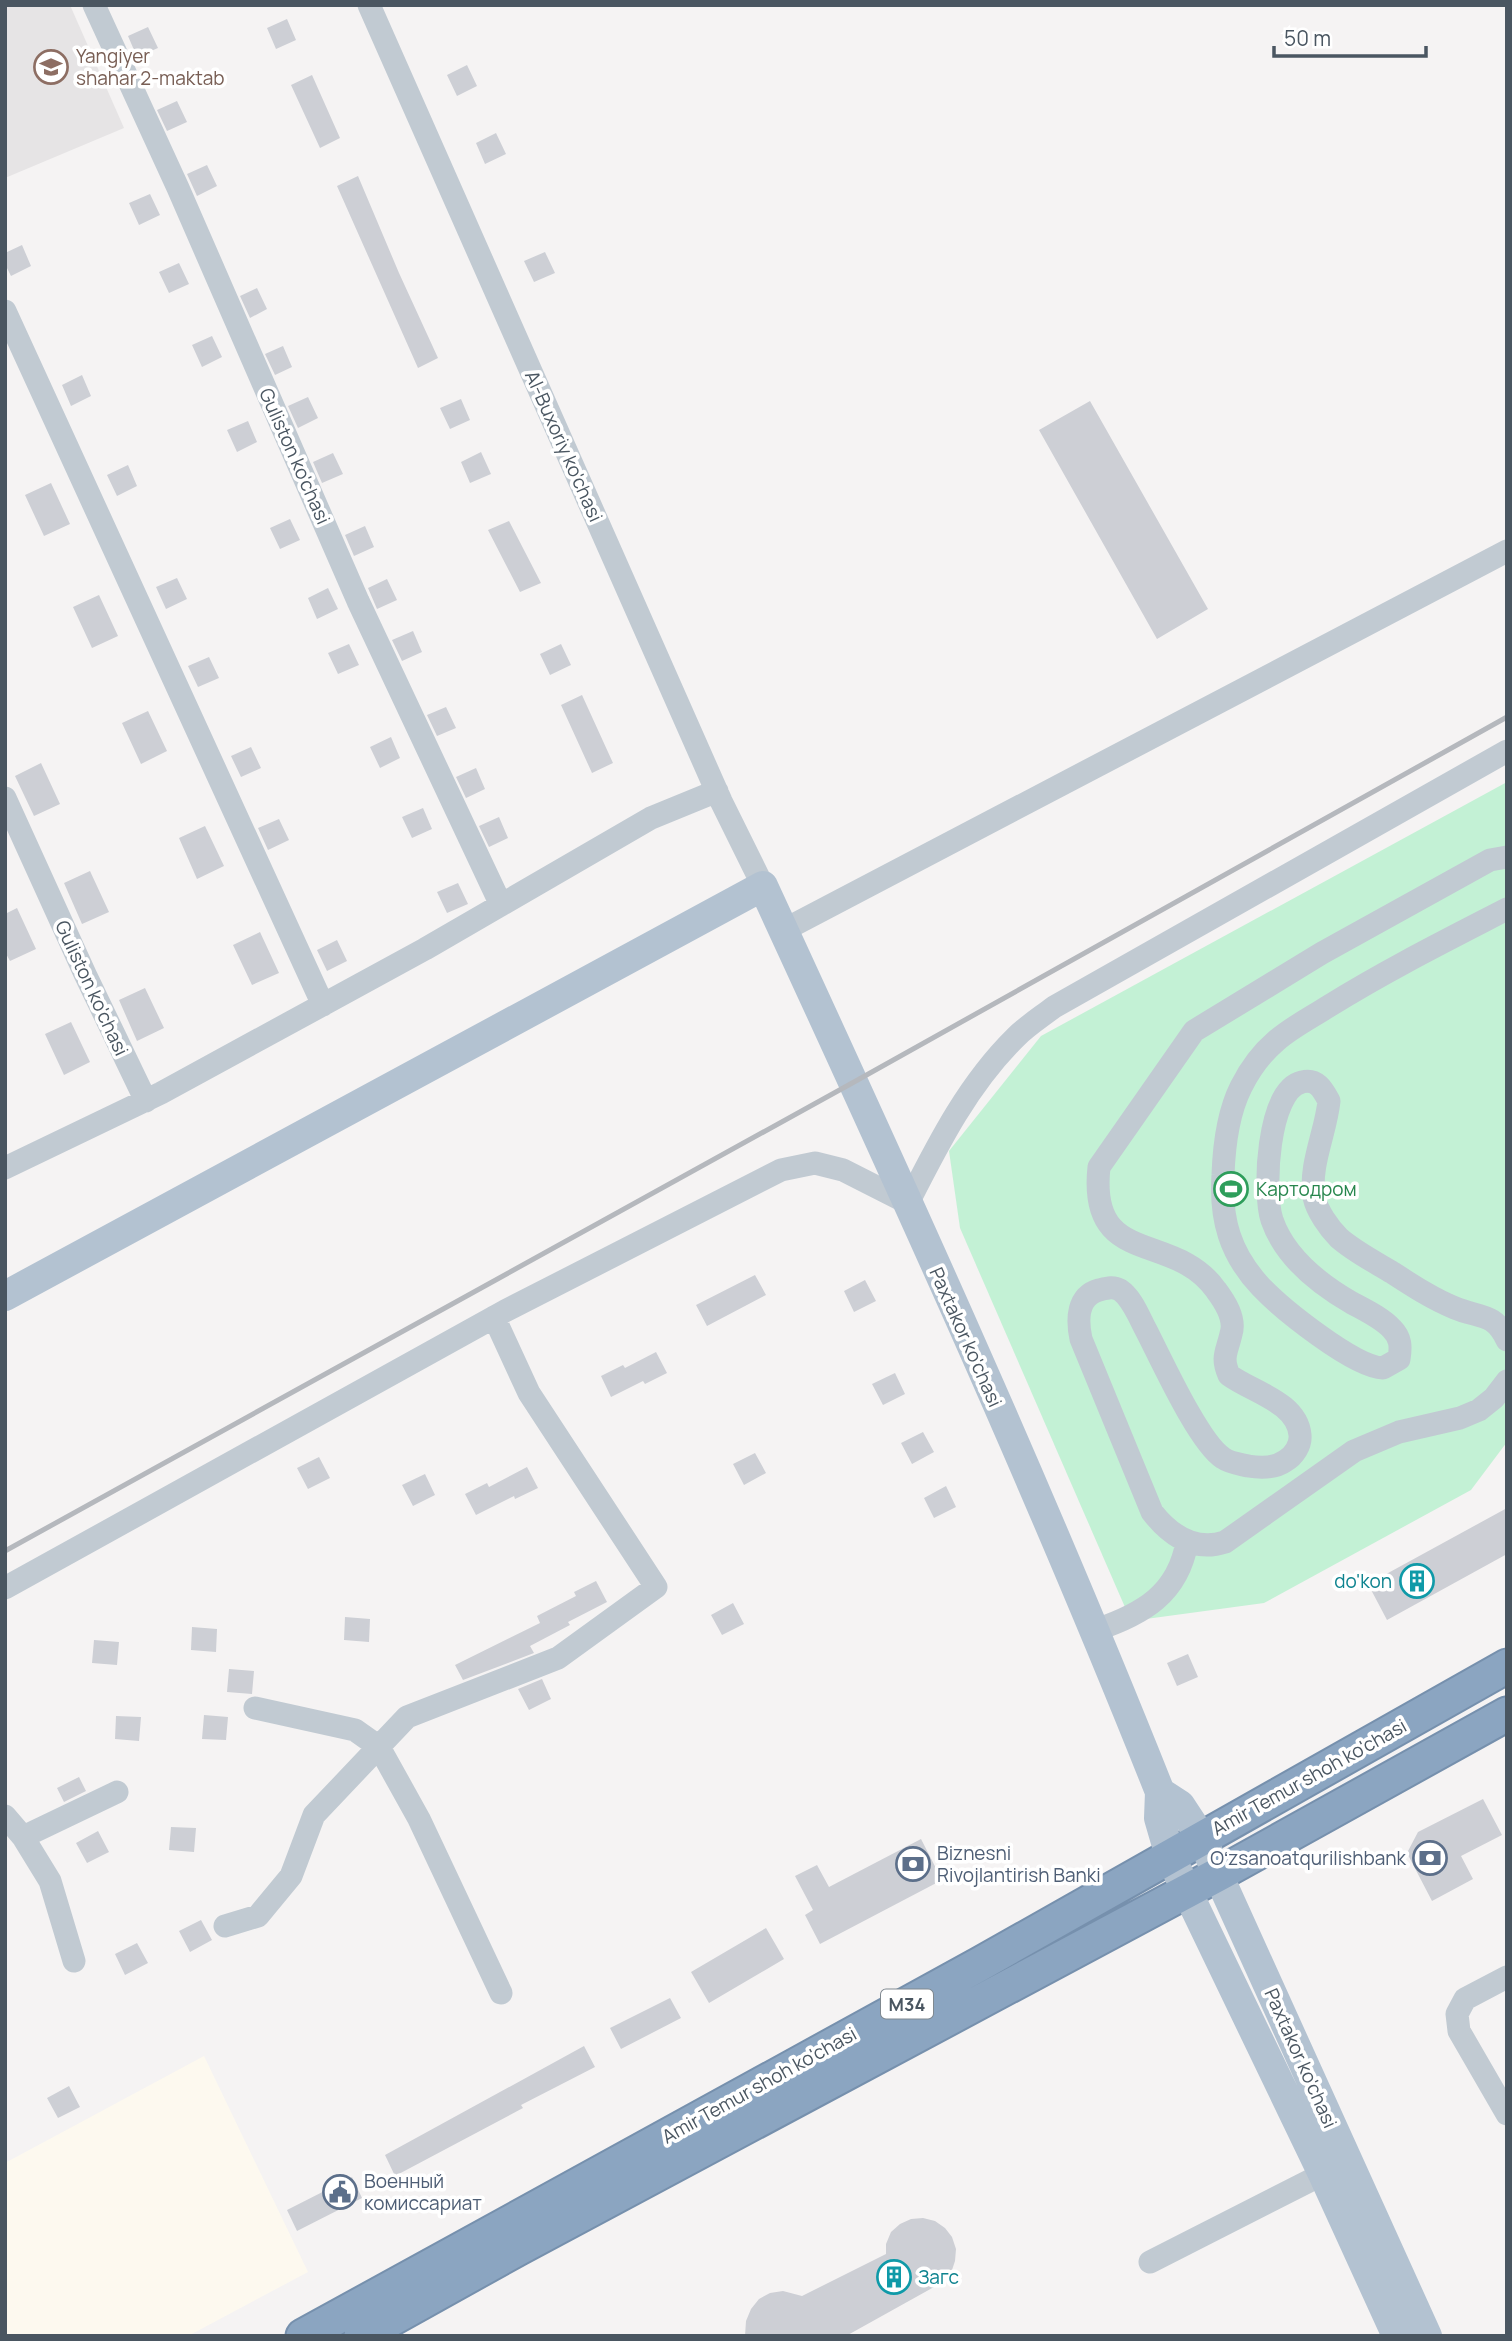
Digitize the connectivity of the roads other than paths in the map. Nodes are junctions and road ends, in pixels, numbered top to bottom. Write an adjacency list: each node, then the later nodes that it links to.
1 (94, 5): 10 (street, Guliston ko'chasi)
2 (369, 5): 6 (street, Al-Buxoriy ko'chasi)
3 (5, 311): 13 (street)
4 (1507, 551): 12 (street)
5 (1507, 751): 16 (street)
6 (717, 791): 9 (street, Al-Buxoriy ko'chasi); 10 (street)
7 (5, 798): 14 (street, Guliston ko'chasi)
8 (1507, 857): 21 (street)
9 (763, 886): 12 (main road, Paxtakor ko'chasi); 17 (main road)
10 (501, 905): 13 (street)
11 (1507, 909): 19 (street)
12 (784, 930): 16 (main road, Paxtakor ko'chasi)
13 (323, 1004): 14 (street)
14 (146, 1101): 15 (street)
15 (5, 1168)
16 (908, 1203): 18 (street); 23 (main road, Paxtakor ko'chasi)
17 (5, 1296)
18 (494, 1317): 22 (street); 27 (street)
19 (1507, 1340)
20 (1507, 1381): 21 (street)
21 (1187, 1542): 23 (street)
22 (5, 1588)
23 (1096, 1630): 29 (main road, Paxtakor ko'chasi)
24 (1507, 1666): 32 (highway, Amir Temur shoh ko'chasi / M34)
25 (255, 1708): 27 (street)
26 (1507, 1714): 34 (highway, Amir Temur shoh ko'chasi / M34)
27 (379, 1747): 36 (street); 39 (street)
28 (117, 1791): 31 (street)
29 (1160, 1792): 32 (main road, Paxtakor ko'chasi); 33 (main road, Paxtakor ko'chasi)
30 (5, 1816): 31 (street)
31 (23, 1837): 37 (street)
32 (1201, 1837): 33 (highway, Amir Temur shoh ko'chasi / M34); 34 (main road, Paxtakor ko'chasi)
33 (1170, 1856): 35 (main road, Paxtakor ko'chasi); 43 (highway, Amir Temur shoh ko'chasi / M34)
34 (1219, 1874): 35 (highway, Amir Temur shoh ko'chasi / M34); 46 (main road, Paxtakor ko'chasi)
35 (1187, 1890): 41 (main road, Paxtakor ko'chasi); 44 (highway, Amir Temur shoh ko'chasi / M34)
36 (225, 1926)
37 (74, 1961)
38 (1507, 1977): 40 (street)
39 (501, 1993)
40 (1507, 2114)
41 (1323, 2174): 42 (street); 45 (main road, Paxtakor ko'chasi)
42 (1150, 2262)
43 (303, 2336)
44 (360, 2336)
45 (1397, 2336)
46 (1427, 2336)

